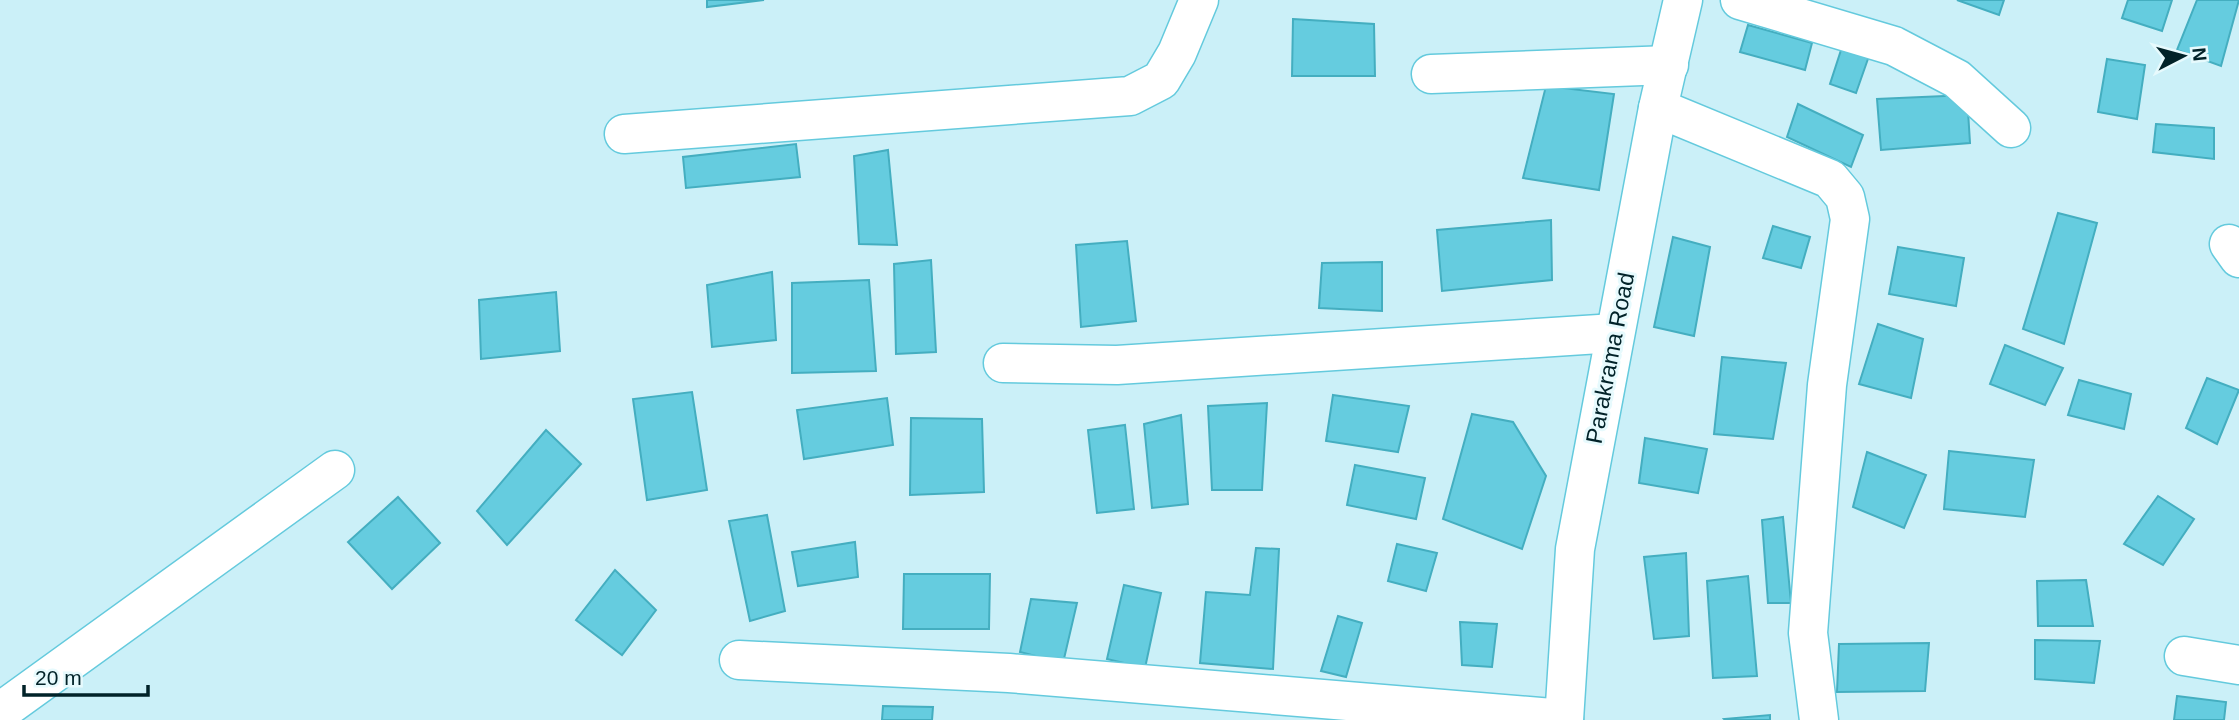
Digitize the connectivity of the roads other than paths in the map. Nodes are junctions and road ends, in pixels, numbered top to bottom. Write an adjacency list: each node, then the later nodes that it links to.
1 (1199, 0): 8 (street)
2 (1683, 0): 4 (street, Parakrama Road)
3 (1740, 0): 7 (street)
4 (1669, 65): 5 (street); 6 (street, Parakrama Road)
5 (1431, 74)
6 (1658, 108): 9 (street, Parakrama Road); 17 (street)
7 (2011, 128)
8 (624, 134)
9 (1615, 334): 10 (street); 16 (street, Parakrama Road)
10 (1003, 363)
11 (335, 470): 15 (street)
12 (2184, 656): 14 (street)
13 (739, 660): 16 (street)
14 (2239, 665)
15 (0, 712)
16 (1564, 720)
17 (1819, 720)

